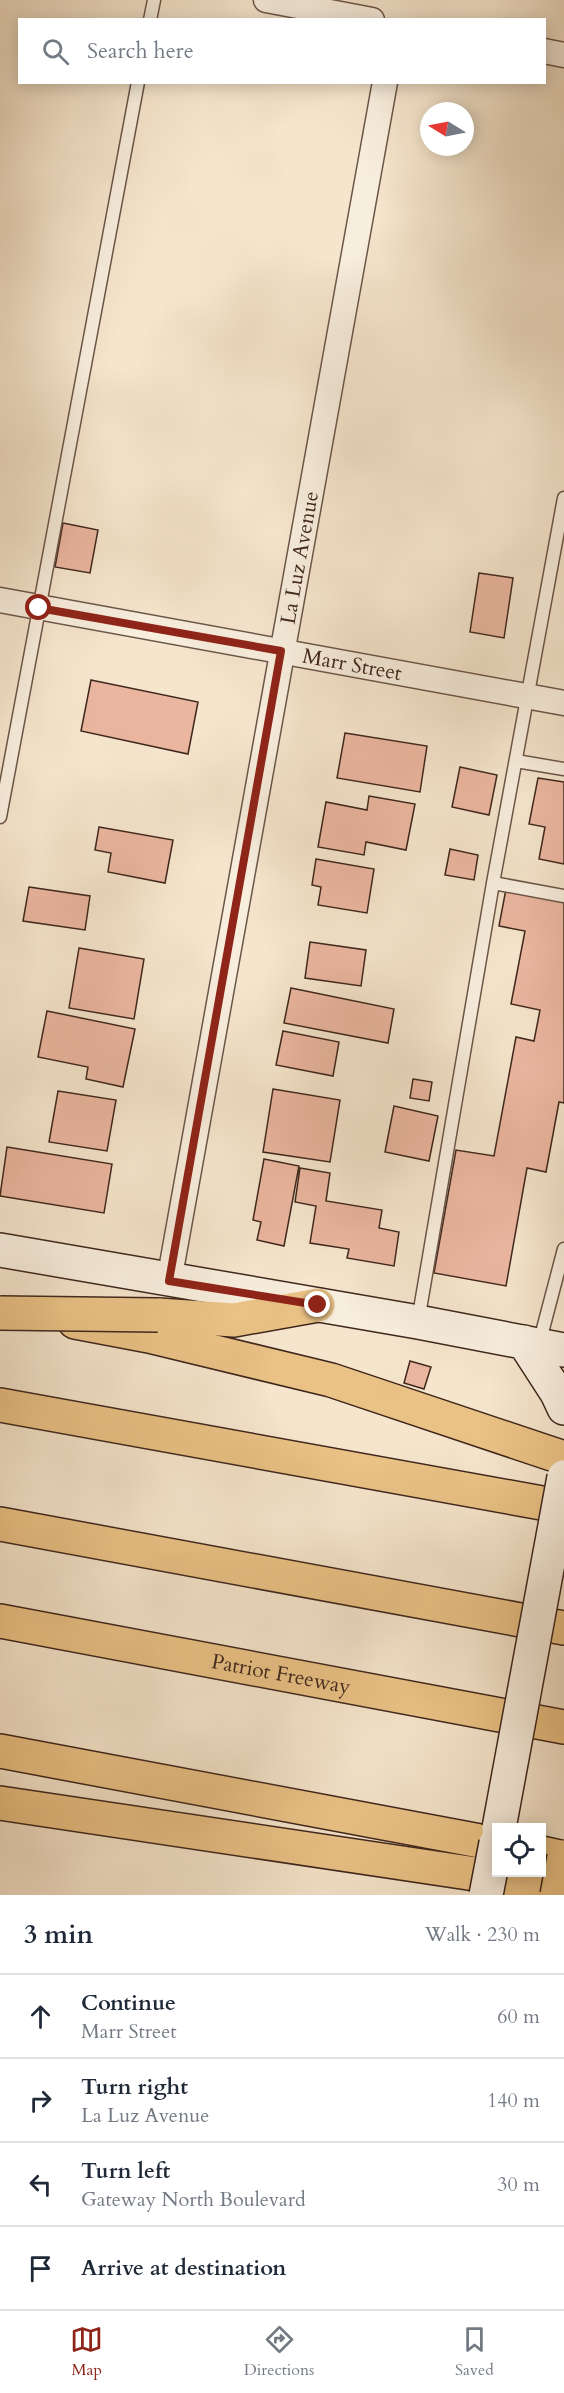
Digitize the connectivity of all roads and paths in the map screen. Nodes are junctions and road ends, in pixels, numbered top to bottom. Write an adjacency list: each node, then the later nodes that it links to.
1 (154, 0): 3 (lane)
2 (266, 0): 4 (street)
3 (150, 18)
4 (361, 18)
5 (546, 51): 6 (street)
6 (564, 55)
7 (138, 84): 11 (lane)
8 (385, 84): 12 (street, La Luz Avenue)
9 (564, 498): 13 (lane)
10 (0, 600): 11 (street, Marr Street)
11 (39, 608): 12 (street, Marr Street); 17 (lane)
12 (281, 651): 13 (street, Marr Street); 22 (street, La Luz Avenue)
13 (527, 697): 14 (street, Marr Street); 15 (lane)
14 (564, 704)
15 (516, 761): 16 (lane); 18 (lane)
16 (564, 769)
17 (0, 817)
18 (493, 883): 19 (lane); 26 (lane)
19 (564, 896)
20 (564, 1249): 27 (lane)
21 (0, 1250): 22 (main road)
22 (169, 1281): 23 (main road)
23 (318, 1305): 25 (main road, bridge); 26 (main road)
24 (0, 1308): 30 (main road)
25 (0, 1313)
26 (418, 1322): 27 (main road)
27 (542, 1346): 29 (main road)
28 (0, 1405): 32 (main road)
29 (564, 1408)
30 (564, 1458)
31 (564, 1477): 39 (main road, bridge)
32 (564, 1507)
33 (0, 1524): 35 (main road)
34 (0, 1621): 36 (main road, Patriot Freeway)
35 (564, 1628)
36 (564, 1727)
37 (0, 1751): 40 (main road)
38 (0, 1803): 44 (main road)
39 (500, 1823)
40 (492, 1843)
41 (546, 1854): 42 (main road)
42 (564, 1857): 46 (main road, bridge)
43 (492, 1864): 45 (main road, bridge)
44 (564, 1884)
45 (486, 1895)
46 (557, 1895)

